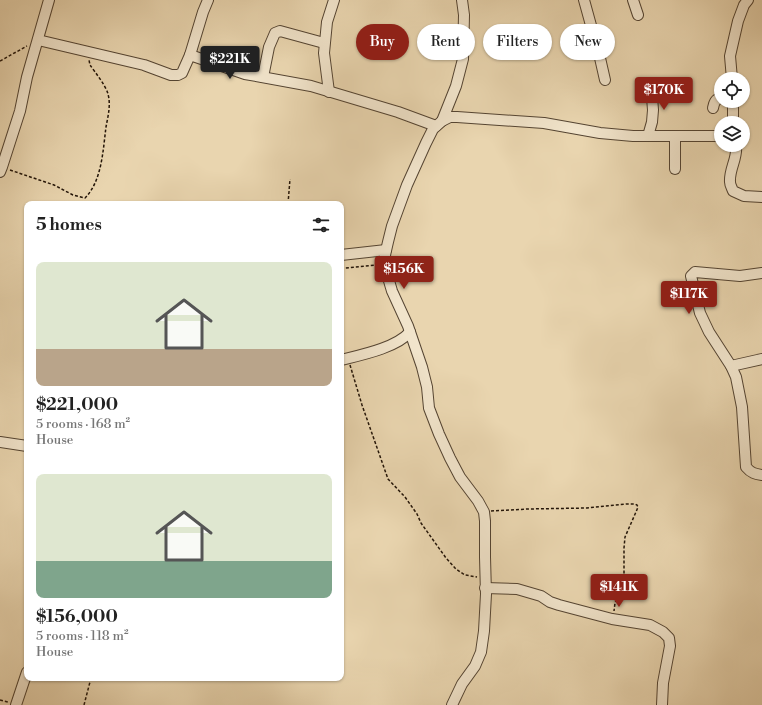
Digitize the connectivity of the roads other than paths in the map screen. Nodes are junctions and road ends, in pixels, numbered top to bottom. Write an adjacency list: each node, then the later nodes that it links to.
1 (49, 0): 9 (street)
2 (208, 0): 11 (street)
3 (334, 0): 10 (street)
4 (462, 0): 19 (street)
5 (584, 0): 14 (street)
6 (633, 0): 8 (street)
7 (748, 0): 12 (street)
8 (638, 15)
9 (38, 40): 11 (street); 24 (street)
10 (324, 42): 13 (street); 16 (street)
11 (190, 55): 13 (street)
12 (731, 72)
13 (263, 77): 16 (street)
14 (605, 80)
15 (651, 84): 20 (street)
16 (329, 92): 19 (street)
17 (714, 104): 18 (street)
18 (713, 108)
19 (439, 124): 20 (street); 27 (street)
20 (648, 136): 21 (street)
21 (675, 136): 22 (street); 25 (street)
22 (714, 136)
23 (736, 152): 26 (street)
24 (1, 169)
25 (675, 169)
26 (762, 197)
27 (386, 250): 28 (street); 30 (street)
28 (344, 255)
29 (762, 273): 35 (street)
30 (410, 332): 31 (street); 32 (street)
31 (400, 341): 32 (street); 33 (street)
32 (416, 349): 39 (street)
33 (345, 359)
34 (762, 359): 35 (street)
35 (731, 366): 38 (street)
36 (0, 442): 37 (street)
37 (24, 446)
38 (762, 475)
39 (485, 583): 42 (street); 43 (street)
40 (24, 681): 41 (street)
41 (16, 705)
42 (452, 705)
43 (662, 705)

